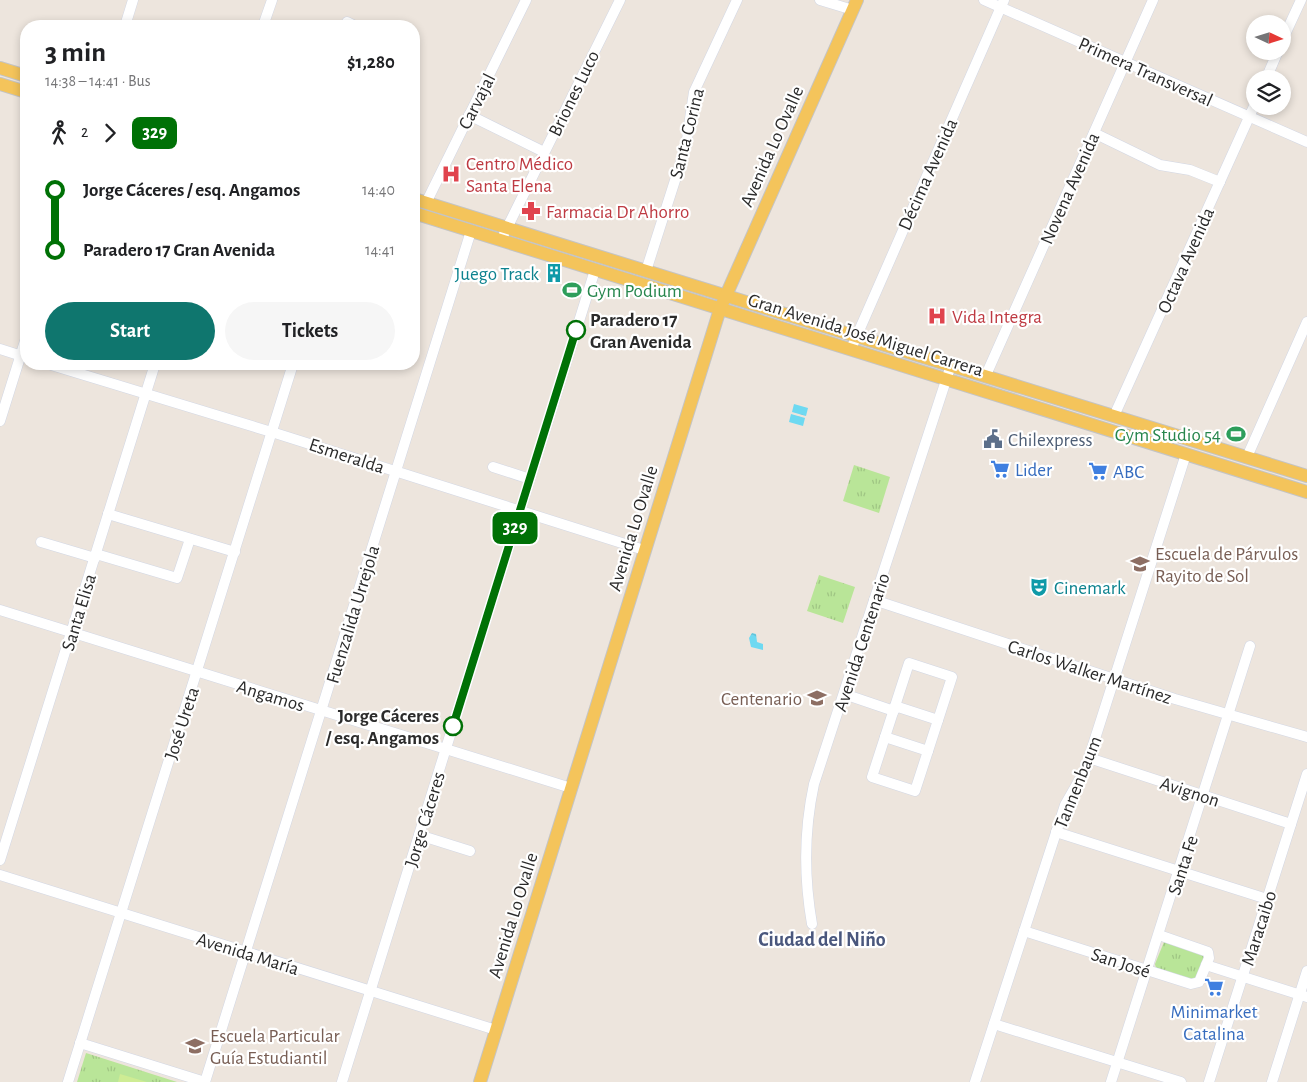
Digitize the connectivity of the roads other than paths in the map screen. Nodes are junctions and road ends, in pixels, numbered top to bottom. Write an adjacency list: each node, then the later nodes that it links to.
1 (133, 0): 12 (street)
2 (272, 0): 13 (street)
3 (526, 0): 20 (street, Carvajal)
4 (620, 0): 24 (street, Briones Luco)
5 (737, 0): 33 (street, Santa Corina)
6 (820, 0): 11 (street)
7 (984, 0): 10 (street, Primera Transversal)
8 (1153, 0): 15 (street, Novena Avenida)
9 (1301, 0): 14 (street)
10 (1002, 4): 15 (street, Primera Transversal); 37 (street, Décima Avenida)
11 (855, 5): 34 (main road, Avenida Lo Ovalle)
12 (127, 20)
13 (265, 20)
14 (1291, 22)
15 (1125, 62): 21 (street, Primera Transversal); 22 (street, Novena Avenida)
16 (0, 68): 17 (main road)
17 (20, 74)
18 (0, 84): 19 (main road)
19 (20, 90)
20 (469, 115): 24 (street); 26 (street, Carvajal)
21 (1250, 117): 23 (street, Primera Transversal); 25 (street, Octava Avenida)
22 (1094, 133): 25 (street); 46 (street, Novena Avenida)
23 (1307, 142)
24 (544, 152): 28 (street, Briones Luco)
25 (1220, 182): 49 (street, Octava Avenida)
26 (420, 201): 28 (main road, Gran Avenida José Miguel Carrera)
27 (420, 215): 29 (main road, Gran Avenida José Miguel Carrera)
28 (506, 228): 30 (street, Briones Luco); 31 (main road, Gran Avenida José Miguel Carrera)
29 (471, 231): 30 (main road, Gran Avenida José Miguel Carrera); 56 (street, Fuenzalida Urrejola)
30 (504, 241): 32 (main road, Gran Avenida José Miguel Carrera)
31 (612, 260): 32 (main road); 33 (main road, Gran Avenida José Miguel Carrera)
32 (595, 270): 35 (main road, Gran Avenida José Miguel Carrera); 58 (street, Jorge Cáceres)
33 (646, 271): 34 (main road, Gran Avenida José Miguel Carrera)
34 (725, 295): 35 (main road, Avenida Lo Ovalle); 37 (main road, Gran Avenida José Miguel Carrera)
35 (720, 309): 39 (main road, Gran Avenida José Miguel Carrera); 64 (main road, Avenida Lo Ovalle)
36 (1307, 322): 53 (street)
37 (856, 335): 39 (street, Décima Avenida); 42 (main road, Gran Avenida José Miguel Carrera)
38 (0, 349): 40 (street)
39 (851, 349): 47 (main road, Gran Avenida José Miguel Carrera)
40 (20, 355)
41 (20, 364): 50 (street)
42 (951, 364): 46 (main road, Gran Avenida José Miguel Carrera); 47 (street, Avenida Centenario)
43 (68, 370): 48 (street, Esmeralda)
44 (154, 370): 48 (street, Santa Elisa)
45 (291, 370): 51 (street, José Ureta)
46 (986, 376): 49 (main road, Gran Avenida José Miguel Carrera)
47 (946, 378): 52 (main road, Gran Avenida José Miguel Carrera); 67 (street, Avenida Centenario)
48 (146, 394): 51 (street, Esmeralda); 61 (street, Santa Elisa)
49 (1114, 416): 53 (main road, Gran Avenida José Miguel Carrera)
50 (0, 421)
51 (272, 432): 56 (street, Esmeralda); 65 (street, José Ureta)
52 (1186, 454): 55 (main road, Gran Avenida José Miguel Carrera); 72 (street, Tannenbaum)
53 (1247, 457): 55 (main road); 57 (main road, Gran Avenida José Miguel Carrera)
54 (493, 467): 58 (street)
55 (1230, 468): 59 (main road, Gran Avenida José Miguel Carrera)
56 (396, 471): 60 (street, Esmeralda); 75 (street, Fuenzalida Urrejola)
57 (1307, 476)
58 (530, 479): 60 (street, Jorge Cáceres)
59 (1307, 492)
60 (520, 511): 64 (street, Esmeralda); 80 (street, Jorge Cáceres)
61 (108, 514): 62 (street); 66 (street, Santa Elisa)
62 (190, 538): 65 (street); 66 (street)
63 (41, 542): 66 (street)
64 (644, 550): 84 (main road, Avenida Lo Ovalle)
65 (234, 552): 71 (street, José Ureta)
66 (95, 556): 69 (street, Santa Elisa)
67 (874, 600): 72 (street, Carlos Walker Martínez); 73 (street, Avenida Centenario)
68 (0, 610): 69 (street, Angamos)
69 (71, 632): 71 (street, Angamos); 90 (street, Santa Elisa)
70 (1250, 646): 76 (street, Santa Fe)
71 (197, 672): 75 (street, Angamos); 94 (street, José Ureta)
72 (1114, 679): 76 (street, Carlos Walker Martínez); 82 (street, Tannenbaum)
73 (844, 694): 74 (street); 95 (street, Avenida Centenario)
74 (895, 708): 77 (street); 77 (street); 78 (street)
75 (321, 711): 80 (street, Angamos); 98 (street, Fuenzalida Urrejola)
76 (1229, 715): 79 (street, Carlos Walker Martínez); 85 (street, Santa Fe)
77 (938, 720): 81 (street)
78 (885, 737): 81 (street); 81 (street)
79 (1307, 737)
80 (446, 750): 84 (street, Angamos); 88 (street, Jorge Cáceres)
81 (928, 751)
82 (1089, 758): 85 (street, Avignon); 87 (street, Tannenbaum)
83 (1307, 774): 86 (street, Maracaibo)
84 (571, 788): 106 (main road, Avenida Lo Ovalle)
85 (1204, 796): 86 (street, Avignon); 91 (street, Santa Fe)
86 (1291, 824): 93 (street, Maracaibo)
87 (1056, 832): 91 (street); 96 (street, Tannenbaum)
88 (419, 835): 89 (street); 103 (street, Jorge Cáceres)
89 (470, 851)
90 (0, 860)
91 (1180, 871): 93 (street); 97 (street, Santa Fe)
92 (0, 875): 94 (street, Avenida María)
93 (1267, 899): 102 (street, Maracaibo)
94 (120, 913): 98 (street, Avenida María); 107 (street, José Ureta)
95 (812, 924)
96 (1024, 931): 100 (street, San José); 105 (street, Tannenbaum)
97 (1159, 935): 99 (street, San José); 100 (street, Santa Fe)
98 (246, 952): 103 (street, Avenida María); 110 (street, Fuenzalida Urrejola)
99 (1206, 965): 100 (street, San José); 102 (street)
100 (1148, 970): 108 (street, Santa Fe)
101 (1307, 971): 104 (street)
102 (1243, 976): 104 (street); 116 (street, Maracaibo)
103 (371, 991): 106 (street, Avenida María); 111 (street, Jorge Cáceres)
104 (1303, 995): 117 (street)
105 (994, 1024): 108 (street); 113 (street, Tannenbaum)
106 (496, 1030): 112 (main road, Avenida Lo Ovalle)
107 (80, 1043): 109 (street, José Ureta); 110 (street)
108 (1118, 1061): 114 (street, Santa Fe); 115 (street)
109 (68, 1082)
110 (205, 1082)
111 (342, 1082)
112 (480, 1082)
113 (975, 1082)
114 (1111, 1082)
115 (1181, 1082)
116 (1209, 1082)
117 (1272, 1082)

